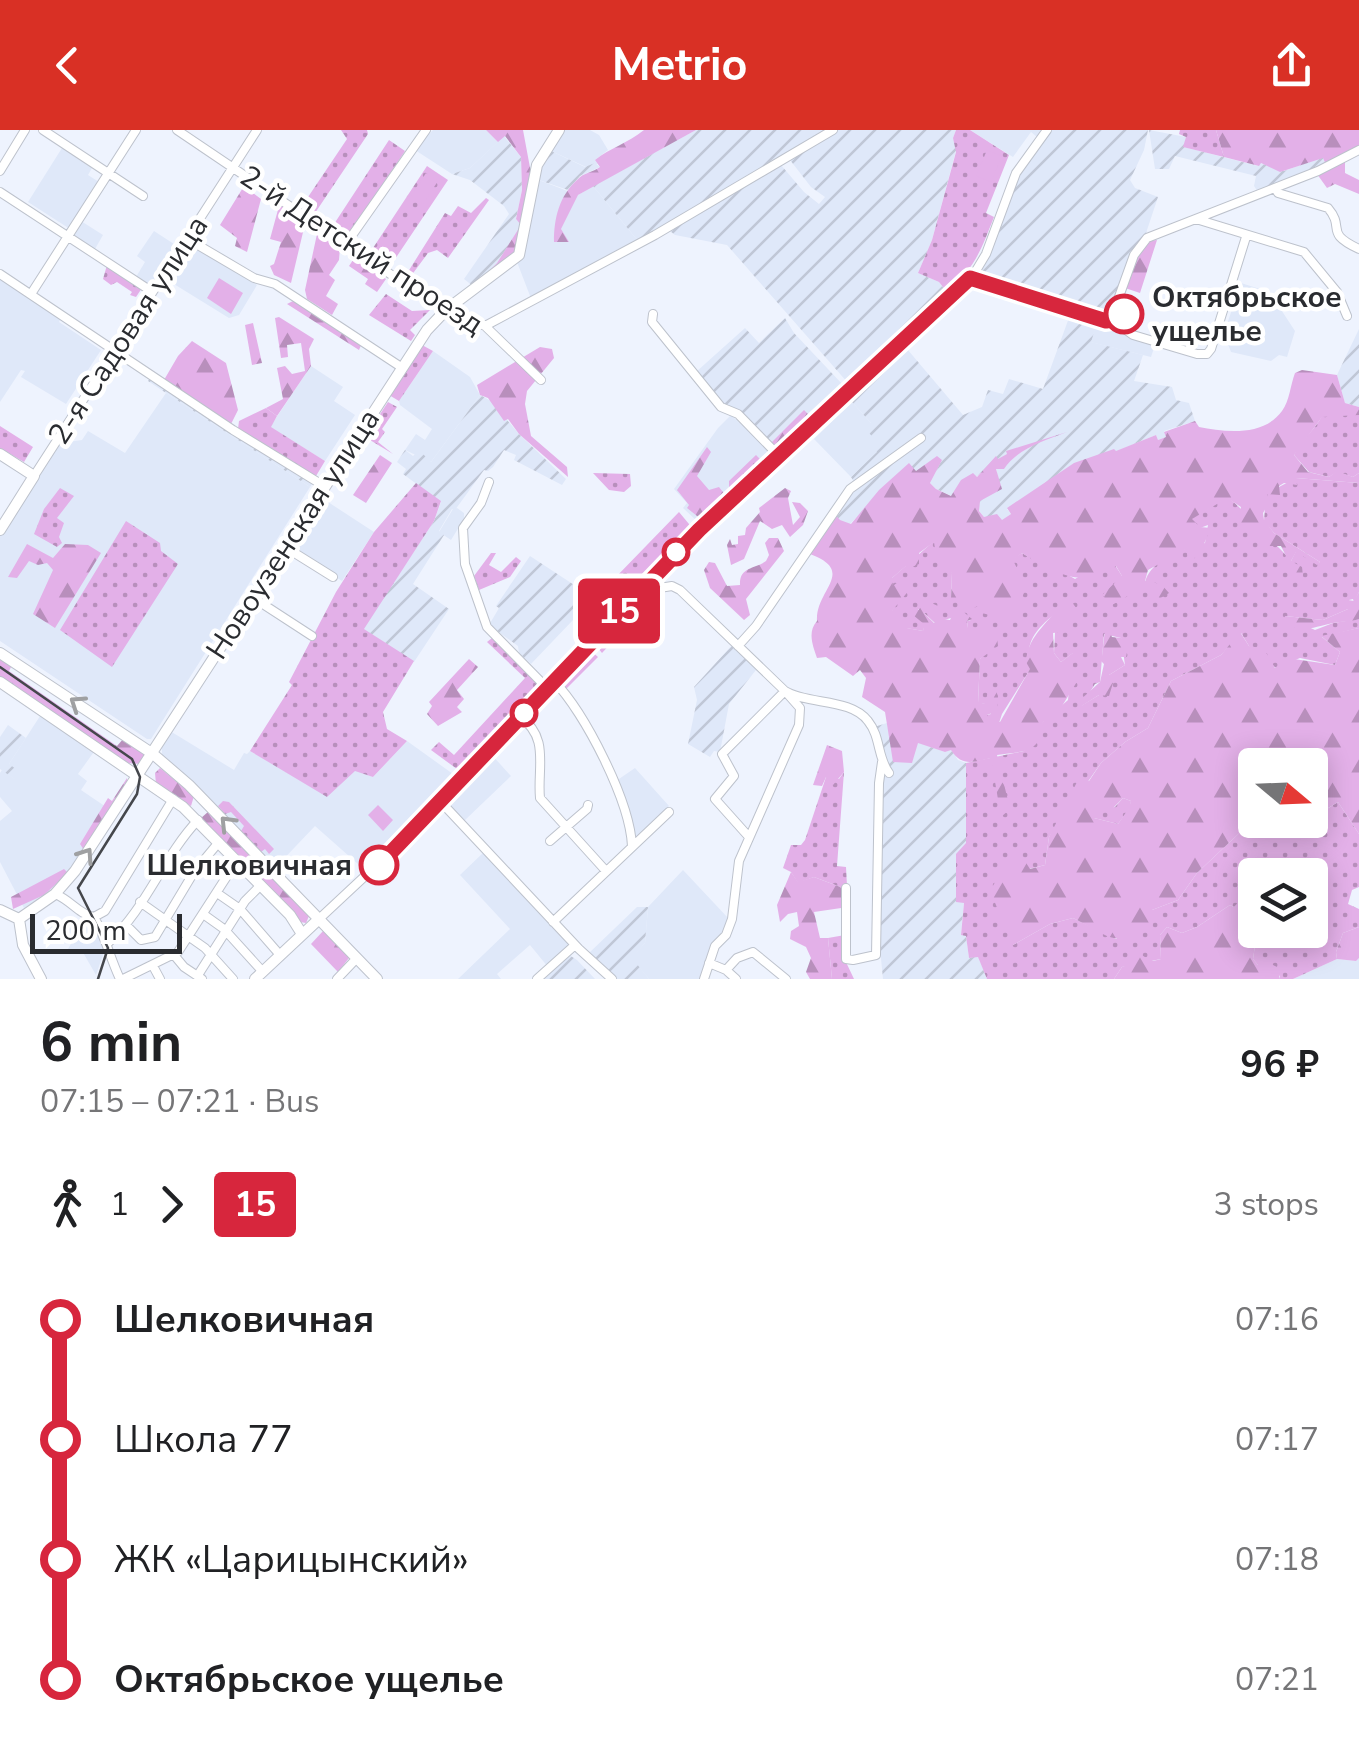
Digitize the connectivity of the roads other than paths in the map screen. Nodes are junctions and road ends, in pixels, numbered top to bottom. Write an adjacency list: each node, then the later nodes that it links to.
1 (25, 130): 12 (street)
2 (43, 130): 13 (street)
3 (136, 130): 13 (street)
4 (177, 130): 11 (street, 2-й Детский проезд)
5 (257, 130): 11 (street, 2-я Садовая улица)
6 (426, 130): 21 (street)
7 (559, 130): 27 (main road, Новоузенская улица)
8 (833, 130): 31 (street)
9 (1046, 130): 24 (street)
10 (1359, 150): 14 (street)
11 (233, 166): 20 (street, 2-я Садовая улица); 21 (street, 2-й Детский проезд)
12 (0, 171)
13 (107, 174): 16 (street); 19 (street)
14 (1275, 188): 17 (street); 22 (street)
15 (0, 192): 19 (street)
16 (143, 196)
17 (1196, 218): 18 (street); 30 (street)
18 (1246, 236): 29 (street); 30 (street)
19 (68, 237): 25 (street); 26 (street)
20 (186, 238): 25 (street, 2-я Садовая улица); 33 (street)
21 (346, 244): 27 (street, 2-й Детский проезд)
22 (1359, 249)
23 (0, 274): 26 (street)
24 (970, 278): 30 (street); 37 (street)
25 (151, 291): 32 (street, 2-я Садовая улица)
26 (31, 294): 32 (street)
27 (446, 310): 31 (street, 2-й Детский проезд); 33 (main road, Новоузенская улица)
28 (652, 314): 37 (street)
29 (1348, 316)
30 (1112, 320)
31 (485, 326): 34 (street, 2-й Детский проезд)
32 (113, 350): 38 (street, 2-я Садовая улица); 40 (street)
33 (401, 367): 40 (main road, Новоузенская улица)
34 (540, 380)
35 (920, 438): 47 (street)
36 (0, 454): 38 (main road)
37 (777, 454): 44 (street)
38 (34, 476): 41 (main road, 2-я Садовая улица)
39 (488, 482): 50 (street)
40 (324, 486): 42 (main road, Новоузенская улица)
41 (0, 530)
42 (285, 546): 43 (street); 45 (main road, Новоузенская улица)
43 (333, 577)
44 (645, 583): 47 (street); 50 (street)
45 (252, 597): 46 (street); 53 (main road, Новоузенская улица)
46 (312, 636)
47 (738, 646): 51 (street)
48 (0, 652): 53 (main road, one-way to 48)
49 (0, 682): 56 (main road)
50 (551, 685): 52 (street); 67 (street)
51 (785, 691): 54 (street); 64 (street); 64 (street)
52 (520, 717): 59 (street); 63 (street)
53 (153, 754): 56 (main road, Новоузенская улица); 57 (main road); 79 (main road, one-way to 53)
54 (882, 762): 55 (street); 71 (street)
55 (889, 773)
56 (138, 776): 57 (main road); 73 (main road, Новоузенская улица, one-way to 56)
57 (150, 783): 58 (main road)
58 (173, 799): 62 (main road); 78 (street)
59 (442, 802): 79 (street); 82 (street)
60 (588, 805): 63 (street)
61 (668, 812): 67 (street)
62 (198, 820): 66 (main road); 74 (street)
63 (566, 828): 65 (street); 69 (street)
64 (749, 837): 93 (street)
65 (550, 841)
66 (219, 842): 68 (main road); 81 (street)
67 (632, 846): 69 (street)
68 (239, 862): 70 (main road); 72 (street)
69 (606, 872): 82 (street)
70 (260, 885): 76 (street); 85 (main road)
71 (846, 888)
72 (217, 893): 76 (street); 77 (street)
73 (55, 894): 78 (street); 80 (main road, Новоузенская улица)
74 (140, 902): 81 (street); 83 (street)
75 (0, 910): 80 (main road)
76 (240, 910): 84 (street); 91 (street)
77 (204, 914): 84 (street); 86 (street)
78 (94, 917): 87 (street)
79 (319, 918): 85 (main road); 92 (main road)
80 (18, 919): 98 (main road)
81 (164, 920): 83 (street); 86 (street)
82 (554, 922): 88 (street)
83 (126, 925): 87 (street)
84 (226, 932): 89 (street); 96 (street)
85 (302, 934): 91 (main road)
86 (190, 936): 89 (street); 90 (street)
87 (108, 943): 99 (street)
88 (575, 944): 104 (street); 105 (street)
89 (210, 954): 97 (street); 101 (street)
90 (174, 955): 94 (street); 97 (street)
91 (280, 955): 96 (main road)
92 (357, 958): 102 (street); 103 (main road)
93 (709, 963): 95 (street); 106 (street)
94 (153, 966): 99 (street); 100 (street)
95 (726, 970): 107 (street); 108 (street)
96 (259, 976)
97 (200, 977)
98 (41, 979)
99 (122, 979)
100 (160, 979)
101 (234, 979)
102 (337, 979)
103 (377, 979)
104 (537, 979)
105 (612, 979)
106 (704, 979)
107 (736, 979)
108 (786, 979)

